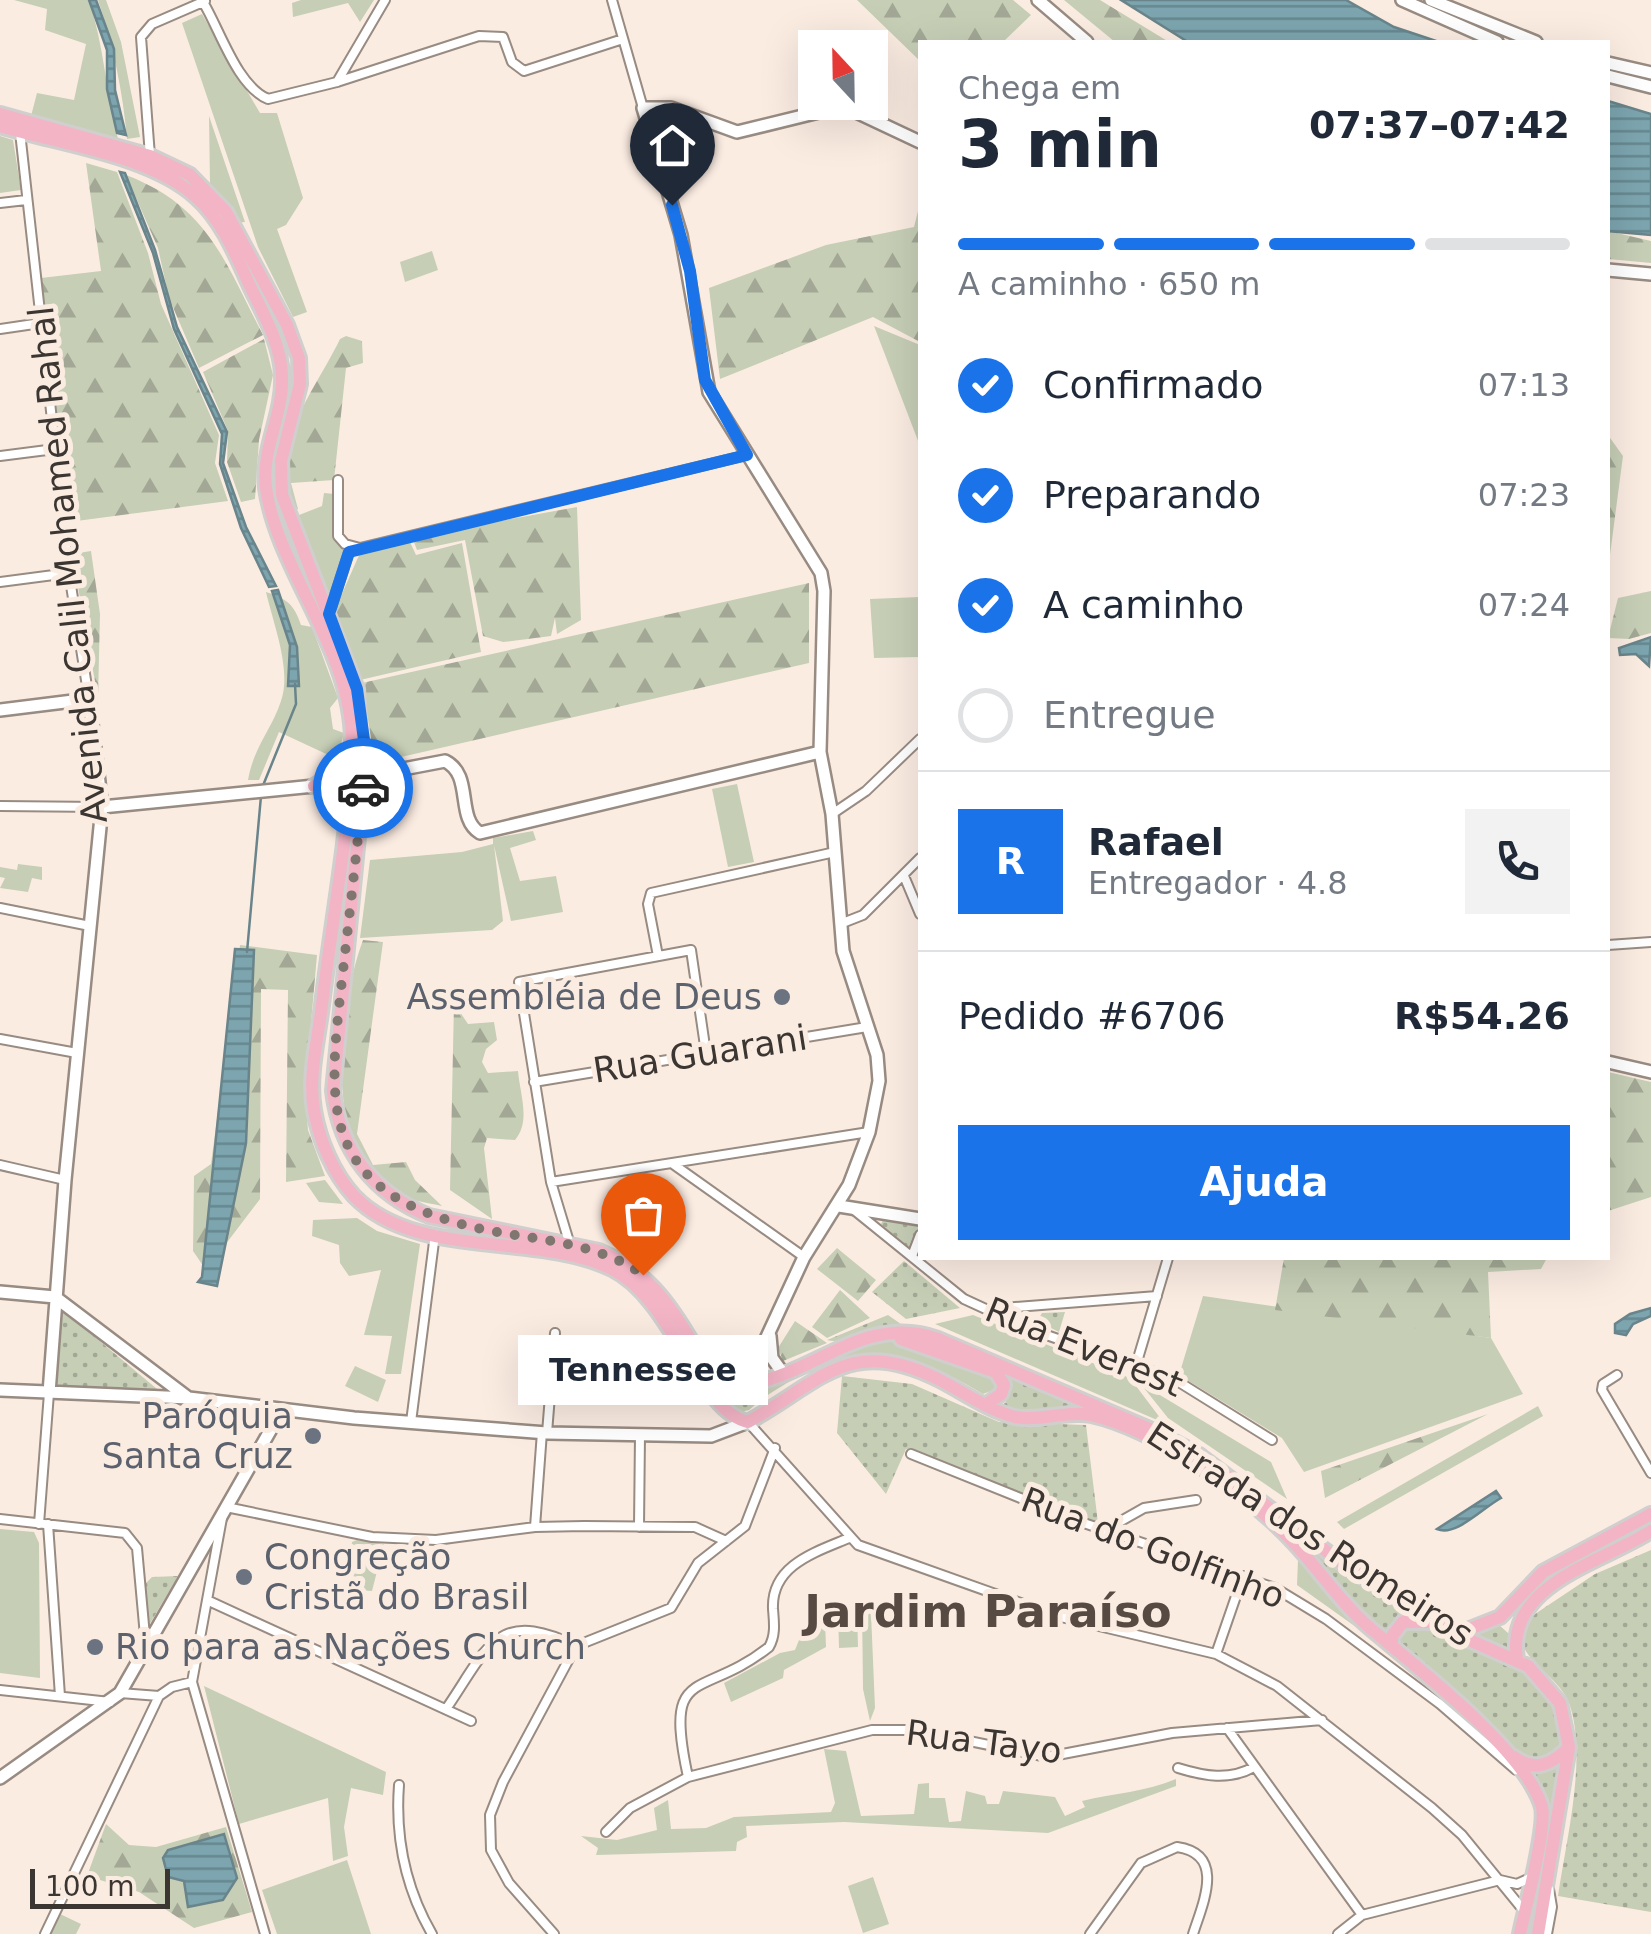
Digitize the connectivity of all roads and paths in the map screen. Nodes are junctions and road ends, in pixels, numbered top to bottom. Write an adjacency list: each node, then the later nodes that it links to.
1 (384, 0): 14 (street)
2 (612, 0): 7 (street)
3 (1038, 0): 8 (street)
4 (1402, 0): 9 (street)
5 (1431, 0): 10 (street)
6 (205, 1): 14 (street); 21 (street)
7 (623, 39): 14 (street); 16 (street)
8 (1085, 40)
9 (1493, 40)
10 (1531, 40)
11 (1610, 64): 12 (street)
12 (1651, 74)
13 (1610, 77): 15 (street)
14 (337, 82)
15 (1651, 87)
16 (644, 108): 20 (street); 31 (street)
17 (0, 114): 21 (main road)
18 (0, 126): 19 (main road)
19 (20, 132): 22 (street, Avenida Calil Mohamed Rahal); 28 (main road)
20 (918, 141)
21 (150, 156): 29 (main road)
22 (26, 200): 23 (street); 26 (street, Avenida Calil Mohamed Rahal)
23 (0, 203)
24 (1610, 270): 25 (street)
25 (1651, 274)
26 (41, 323): 27 (street); 30 (street, Avenida Calil Mohamed Rahal)
27 (0, 328)
28 (282, 377): 29 (main road); 42 (main road)
29 (300, 384): 37 (main road)
30 (54, 449): 32 (street); 35 (street, Avenida Calil Mohamed Rahal)
31 (747, 455): 34 (street); 41 (street)
32 (0, 456)
33 (338, 480): 34 (street)
34 (360, 548): 37 (street)
35 (69, 573): 36 (street); 38 (street, Avenida Calil Mohamed Rahal)
36 (0, 582)
37 (329, 614): 43 (main road)
38 (89, 699): 39 (street); 48 (street, Avenida Calil Mohamed Rahal)
39 (0, 710)
40 (918, 741): 49 (street)
41 (820, 752): 43 (street); 49 (street)
42 (351, 754): 43 (main road); 45 (main road)
43 (356, 777): 44 (street); 46 (main road); 50 (main road)
44 (330, 783): 45 (street); 46 (main road)
45 (314, 786): 48 (street)
46 (348, 794): 50 (main road); 76 (main road)
47 (0, 806): 48 (street)
48 (102, 807): 57 (street, Avenida Calil Mohamed Rahal)
49 (832, 814): 51 (street)
50 (360, 818): 78 (main road)
51 (835, 852): 56 (street); 60 (street)
52 (918, 860): 53 (street)
53 (904, 876): 55 (street); 56 (street)
54 (0, 908): 57 (street)
55 (918, 909)
56 (840, 924): 61 (street)
57 (90, 926): 63 (street, Avenida Calil Mohamed Rahal)
58 (1651, 942): 59 (street)
59 (1610, 945)
60 (658, 956): 64 (street); 67 (street)
61 (867, 1026): 64 (street, Rua Guarani); 68 (street)
62 (0, 1038): 63 (street)
63 (77, 1053): 71 (street, Avenida Calil Mohamed Rahal)
64 (706, 1054): 67 (street, Rua Guarani)
65 (1610, 1062): 66 (street)
66 (1651, 1072)
67 (534, 1082): 72 (street)
68 (869, 1132): 69 (street); 73 (street)
69 (672, 1163): 72 (street); 79 (street)
70 (0, 1166): 71 (street)
71 (65, 1180): 84 (street, Avenida Calil Mohamed Rahal)
72 (551, 1182): 78 (street)
73 (839, 1206): 74 (street); 79 (street)
74 (854, 1210): 75 (street); 80 (street, Rua Everest)
75 (918, 1220)
76 (435, 1234): 98 (street); 99 (main road)
77 (918, 1240): 80 (street)
78 (570, 1245): 92 (main road)
79 (804, 1256): 86 (street)
80 (912, 1256): 85 (street, Rua Everest)
81 (1167, 1260): 83 (street)
82 (0, 1292): 84 (street)
83 (1157, 1296): 85 (street); 89 (street)
84 (55, 1297): 94 (street, Avenida Calil Mohamed Rahal); 95 (street)
85 (986, 1310): 89 (street, Rua Everest)
86 (770, 1332): 90 (street); 92 (street)
87 (556, 1333): 100 (street)
88 (866, 1337): 90 (main road, Estrada dos Romeiros); 96 (main road); 123 (main road, Estrada dos Romeiros)
89 (1136, 1365): 102 (street, Rua Everest)
90 (782, 1372): 92 (main road, Estrada dos Romeiros)
91 (1617, 1375): 105 (street)
92 (746, 1382)
93 (0, 1390): 94 (street)
94 (49, 1393): 95 (street); 110 (street)
95 (189, 1398): 97 (street)
96 (987, 1404): 99 (main road, Estrada dos Romeiros); 125 (main road, Estrada dos Romeiros)
97 (282, 1410): 98 (street); 107 (street)
98 (412, 1422): 100 (street)
99 (748, 1422): 101 (street); 103 (street)
100 (544, 1432): 101 (street); 111 (street)
101 (640, 1436): 112 (street)
102 (1272, 1440)
103 (775, 1448): 115 (street); 116 (street)
104 (911, 1454): 113 (street, Rua do Golfinho)
105 (1651, 1473)
106 (1196, 1500): 113 (street)
107 (224, 1511): 111 (street); 117 (street); 118 (street)
108 (1651, 1514): 121 (main road)
109 (0, 1519): 110 (street)
110 (43, 1524): 126 (street); 131 (street)
111 (534, 1527): 112 (street)
112 (639, 1527): 116 (street)
113 (1107, 1529): 119 (street, Rua do Golfinho)
114 (1651, 1531): 122 (main road)
115 (849, 1538): 127 (street); 143 (street)
116 (726, 1540): 124 (street)
117 (192, 1569): 118 (street); 126 (street)
118 (214, 1572): 120 (street)
119 (1242, 1576): 127 (street); 142 (street, Rua do Golfinho)
120 (208, 1601): 129 (street); 134 (street)
121 (1502, 1616): 122 (main road); 123 (main road)
122 (1516, 1632): 128 (main road)
123 (1458, 1635): 125 (main road); 128 (main road, Estrada dos Romeiros)
124 (576, 1646): 134 (street); 155 (street)
125 (1392, 1646): 139 (main road, Estrada dos Romeiros)
126 (146, 1647): 133 (street)
127 (1216, 1654): 135 (street)
128 (1517, 1658): 138 (main road, Estrada dos Romeiros)
129 (192, 1682): 132 (street); 153 (street)
130 (0, 1690): 131 (street)
131 (60, 1696): 133 (street)
132 (159, 1696): 133 (street); 152 (street)
133 (116, 1698): 144 (street)
134 (446, 1708): 136 (street)
135 (1322, 1720): 137 (street, Rua Tayo); 149 (street)
136 (471, 1721)
137 (1226, 1728): 140 (street); 143 (street, Rua Tayo)
138 (1569, 1748): 139 (main road); 148 (main road, Estrada dos Romeiros)
139 (1504, 1750): 142 (main road, Estrada dos Romeiros)
140 (1254, 1767): 141 (street); 151 (street)
141 (1178, 1768)
142 (1522, 1776): 147 (main road, Estrada dos Romeiros)
143 (688, 1777): 146 (street, Rua Tayo)
144 (0, 1778)
145 (399, 1786): 154 (street)
146 (606, 1832)
147 (1530, 1878): 149 (street); 150 (main road, Estrada dos Romeiros)
148 (1547, 1879): 160 (main road, Estrada dos Romeiros); 161 (street)
149 (1500, 1880): 150 (street); 151 (street)
150 (1524, 1912): 159 (main road, Estrada dos Romeiros)
151 (1362, 1916): 158 (street)
152 (45, 1934)
153 (265, 1934)
154 (432, 1934)
155 (554, 1934)
156 (1090, 1934): 157 (street)
157 (1193, 1934)
158 (1338, 1934)
159 (1520, 1934)
160 (1538, 1934)
161 (1547, 1934)

